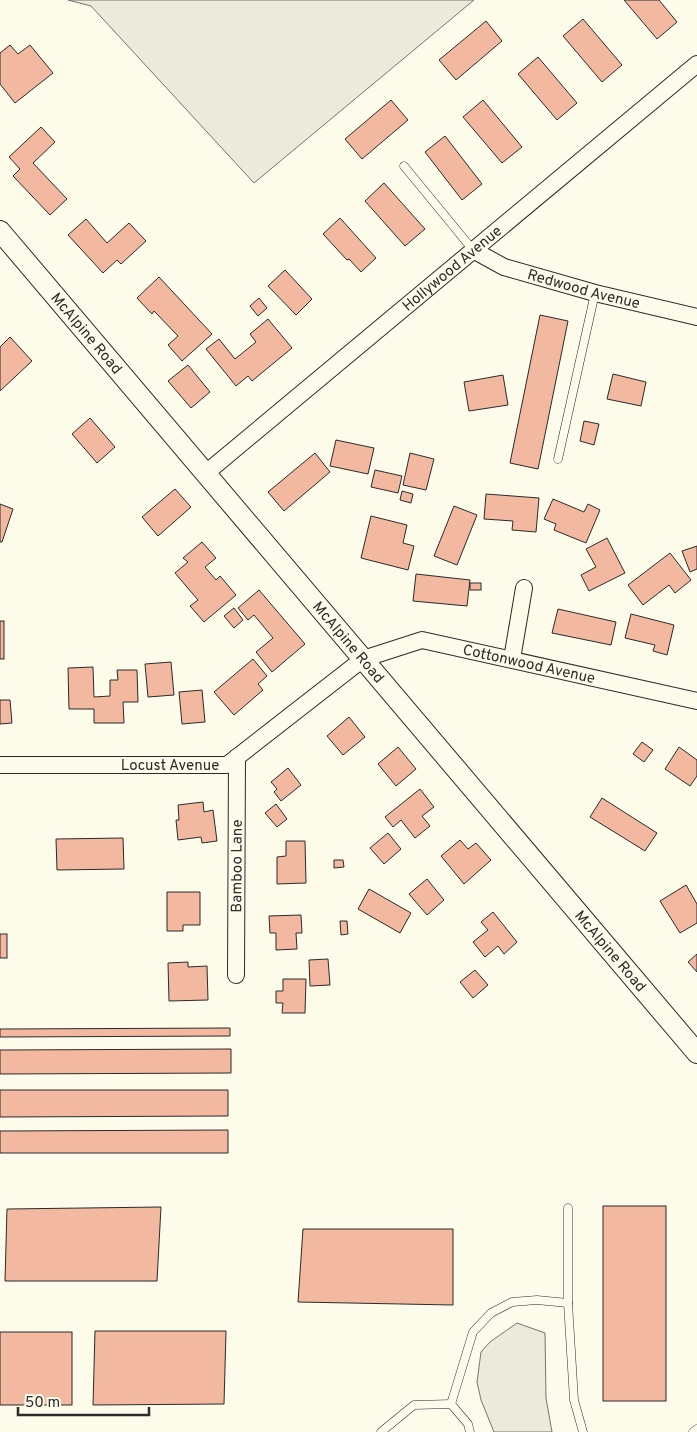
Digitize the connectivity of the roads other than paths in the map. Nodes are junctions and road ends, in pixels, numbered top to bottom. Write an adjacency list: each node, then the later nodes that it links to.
1 (697, 64): 4 (street, Hollywood Avenue)
2 (404, 166): 4 (lane)
3 (0, 231): 8 (street, McAlpine Road)
4 (473, 250): 5 (street, Redwood Avenue); 8 (street, Hollywood Avenue)
5 (595, 293): 6 (street, Redwood Avenue); 7 (lane)
6 (697, 317)
7 (558, 459)
8 (206, 473): 10 (street, McAlpine Road)
9 (524, 588): 11 (street)
10 (363, 659): 11 (street, Cottonwood Avenue); 13 (street, Locust Avenue); 16 (street, McAlpine Road)
11 (512, 659): 12 (street, Cottonwood Avenue)
12 (697, 701)
13 (237, 757): 14 (street, Locust Avenue); 15 (street, Bamboo Lane)
14 (0, 765)
15 (236, 975)
16 (697, 1053)
17 (568, 1208): 18 (lane)
18 (568, 1303): 19 (lane); 23 (lane)
19 (451, 1404): 21 (lane); 22 (lane)
20 (697, 1429): 24 (lane)
21 (381, 1432)
22 (470, 1432)
23 (583, 1432)
24 (693, 1432)

